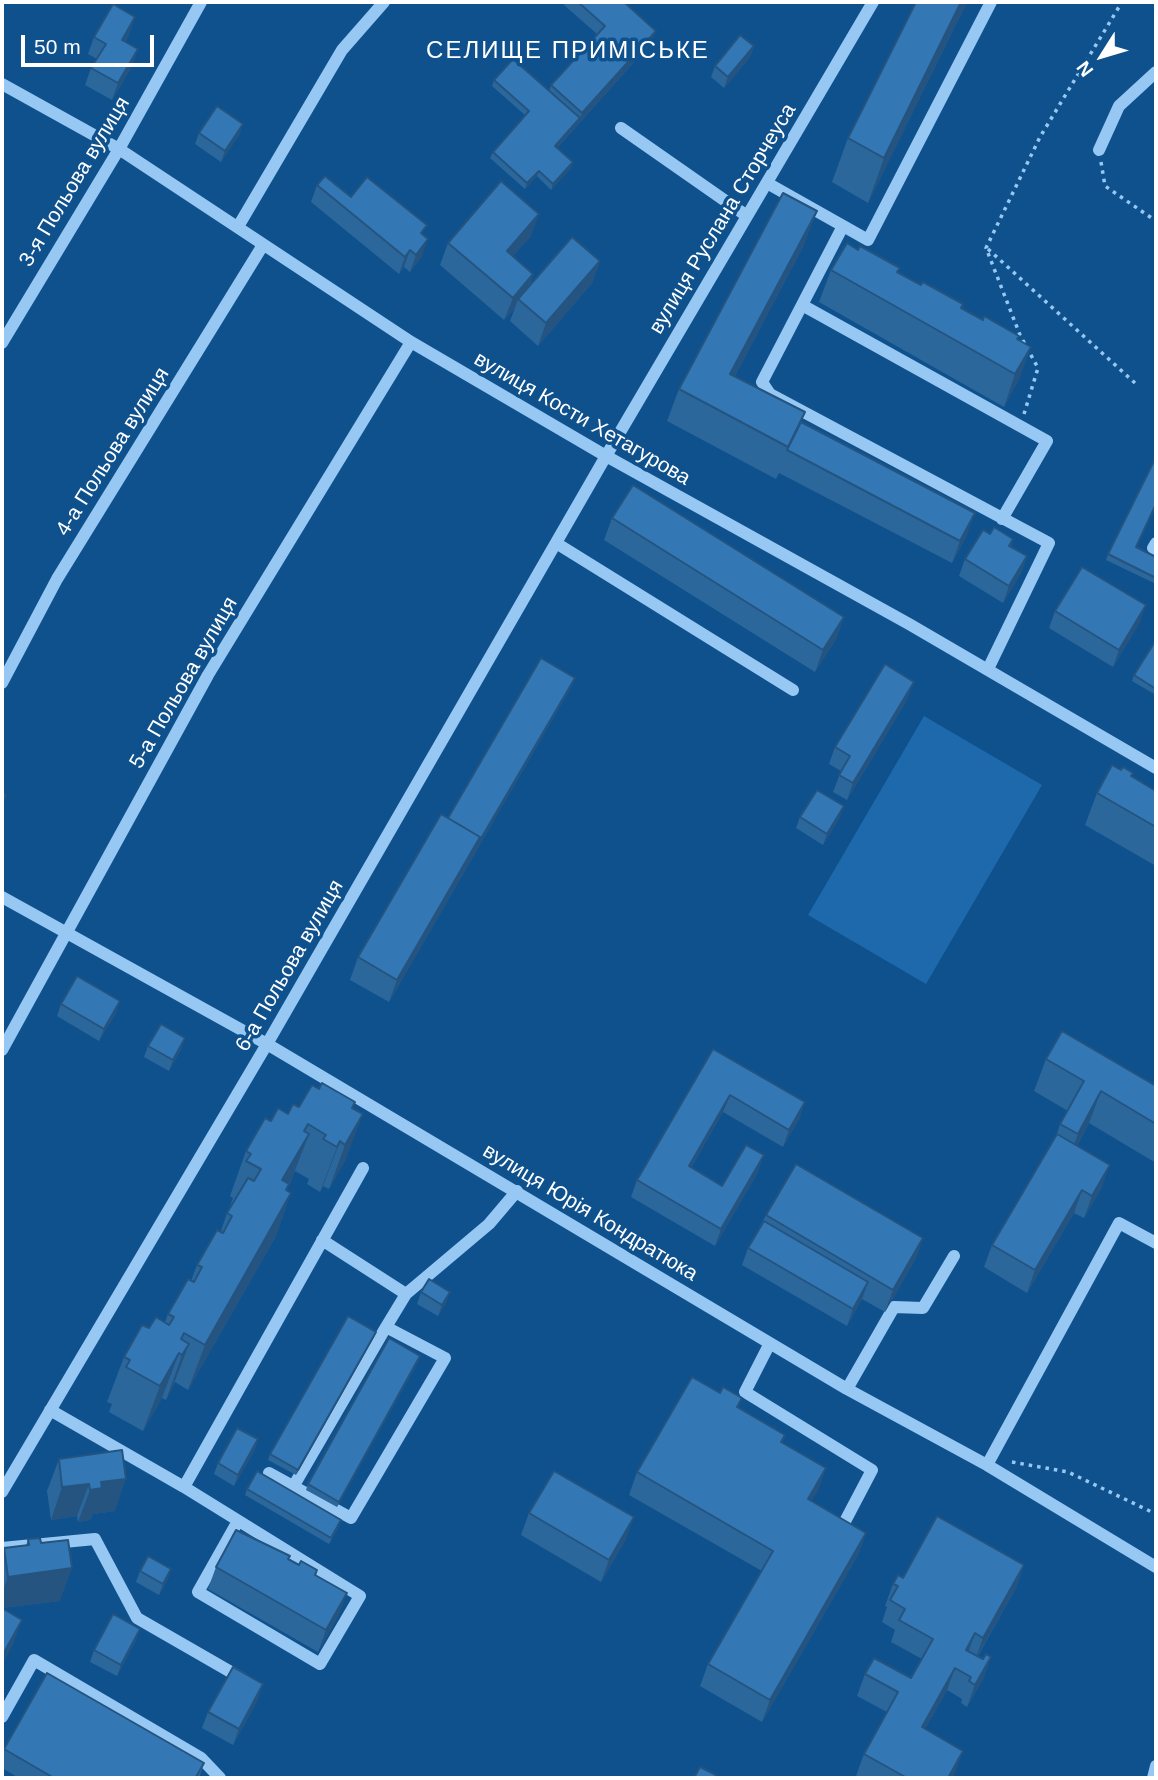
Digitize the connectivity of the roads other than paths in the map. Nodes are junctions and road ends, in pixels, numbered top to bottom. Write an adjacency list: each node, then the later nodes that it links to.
1 (201, 2): 8 (street, 3-я Польова вулиця)
2 (384, 2): 12 (street)
3 (873, 2): 10 (street, вулиця Руслана Сторчеуса)
4 (991, 2): 13 (street)
5 (1156, 72): 9 (street)
6 (2, 84): 8 (street, вулиця Кости Хетагурова)
7 (621, 128): 11 (street)
8 (119, 149): 12 (street, вулиця Кости Хетагурова); 17 (street, 3-я Польова вулиця)
9 (1100, 150)
10 (767, 183): 11 (street, вулиця Руслана Сторчеуса); 13 (street)
11 (747, 216): 18 (street, вулиця Руслана Сторчеуса)
12 (239, 225): 14 (street, вулиця Кости Хетагурова)
13 (843, 226): 15 (street)
14 (263, 244): 16 (street, вулиця Кости Хетагурова); 24 (street, 4-а Польова вулиця)
15 (802, 305): 19 (street); 19 (street)
16 (411, 342): 18 (street, вулиця Кости Хетагурова); 28 (street, 5-а Польова вулиця)
17 (2, 343)
18 (606, 456): 20 (street, 6-а Польова вулиця); 23 (street, вулиця Кости Хетагурова)
19 (1002, 519): 23 (street)
20 (556, 543): 25 (street); 29 (street, 6-а Польова вулиця)
21 (1156, 543): 22 (street)
22 (1156, 550)
23 (988, 669): 26 (street, вулиця Кости Хетагурова)
24 (2, 683)
25 (793, 690)
26 (1156, 768)
27 (2, 897): 28 (street, вулиця Юрія Кондратюка)
28 (67, 933): 29 (street, вулиця Юрія Кондратюка); 30 (street, 5-а Польова вулиця)
29 (267, 1044): 32 (street, вулиця Юрія Кондратюка); 40 (street, 6-а Польова вулиця)
30 (2, 1050)
31 (363, 1168): 33 (street)
32 (517, 1191): 36 (street); 38 (street, вулиця Юрія Кондратюка)
33 (322, 1240): 36 (street); 44 (street)
34 (1156, 1243): 41 (street)
35 (954, 1256): 39 (street)
36 (406, 1294): 37 (street)
37 (386, 1327): 43 (street); 43 (street)
38 (770, 1343): 39 (street, вулиця Юрія Кондратюка); 47 (street)
39 (847, 1389): 41 (street, вулиця Юрія Кондратюка)
40 (50, 1410): 44 (street); 45 (street, 6-а Польова вулиця)
41 (987, 1465): 49 (street, вулиця Юрія Кондратюка)
42 (269, 1473): 43 (street)
43 (293, 1486)
44 (184, 1487): 46 (street)
45 (2, 1492)
46 (238, 1521): 46 (street)
47 (841, 1529)
48 (2, 1548): 50 (street)
49 (1156, 1567)
50 (257, 1687)
51 (2, 1717): 53 (street)
52 (1156, 1766): 54 (street)
53 (220, 1778)
54 (1153, 1778)

